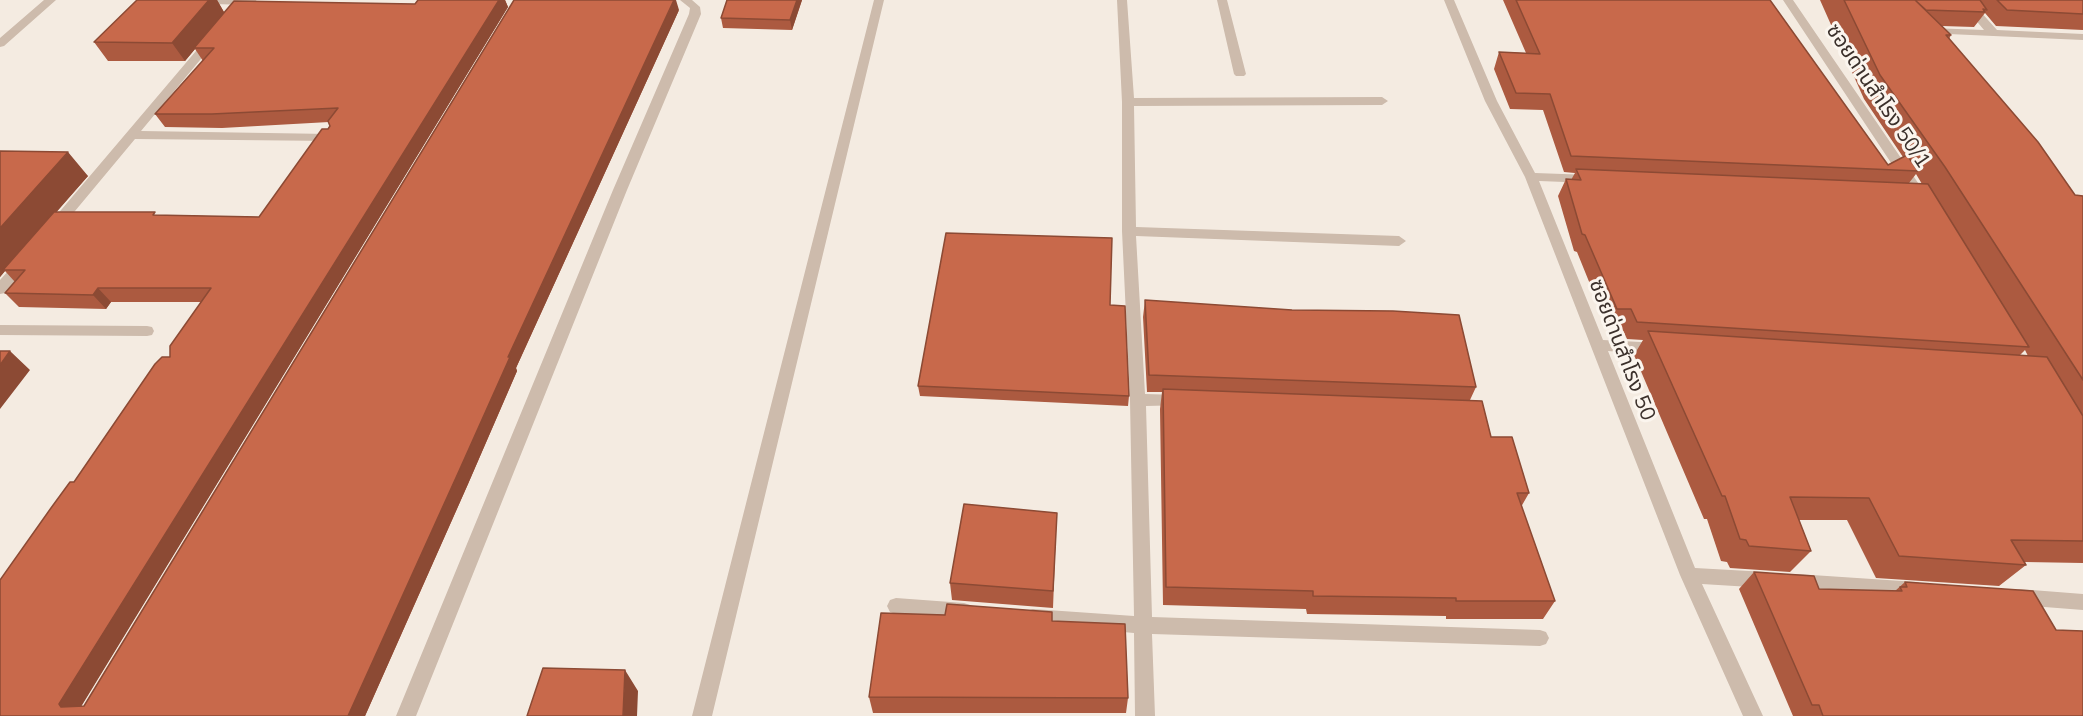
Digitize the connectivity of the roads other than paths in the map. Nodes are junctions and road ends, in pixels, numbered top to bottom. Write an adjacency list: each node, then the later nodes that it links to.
1 (51, 0): 16 (street)
2 (171, 0): 11 (street)
3 (685, 0): 47 (street)
4 (879, 0): 48 (street)
5 (1122, 0): 19 (street)
6 (1222, 0): 17 (street)
7 (1449, 0): 22 (street, ซอยด่านสำโรง 50)
8 (1788, 0): 25 (street, ซอยด่านสำโรง 50/1)
9 (1964, 0): 14 (street)
10 (265, 2): 11 (street)
11 (241, 4)
12 (221, 28): 20 (street)
13 (1930, 31): 14 (street)
14 (1993, 33): 15 (street)
15 (2083, 37)
16 (0, 44)
17 (1240, 74)
18 (1382, 101): 19 (street)
19 (1128, 102): 27 (street)
20 (134, 135): 21 (street); 28 (street)
21 (330, 138)
22 (1531, 177): 23 (street); 34 (street, ซอยด่านสำโรง 50)
23 (1602, 180)
24 (1896, 194): 25 (street)
25 (1920, 195): 26 (street, ซอยด่านสำโรง 50/1)
26 (1932, 214)
27 (1129, 231): 29 (street); 36 (street)
28 (45, 238)
29 (1398, 241)
30 (30, 255): 31 (street)
31 (0, 290)
32 (0, 330): 33 (street)
33 (147, 331)
34 (1599, 345): 35 (street); 38 (street, ซอยด่านสำโรง 50)
35 (1671, 350)
36 (1138, 400): 37 (street); 45 (street)
37 (1197, 402)
38 (1689, 575): 39 (street); 50 (street, ซอยด่านสำโรง 50)
39 (1940, 592)
40 (2000, 596): 41 (street)
41 (2083, 602)
42 (896, 606): 43 (street)
43 (978, 612)
44 (1014, 615): 45 (street)
45 (1143, 625): 46 (street); 49 (street)
46 (1540, 638)
47 (406, 716)
48 (702, 716)
49 (1145, 716)
50 (1753, 716)

